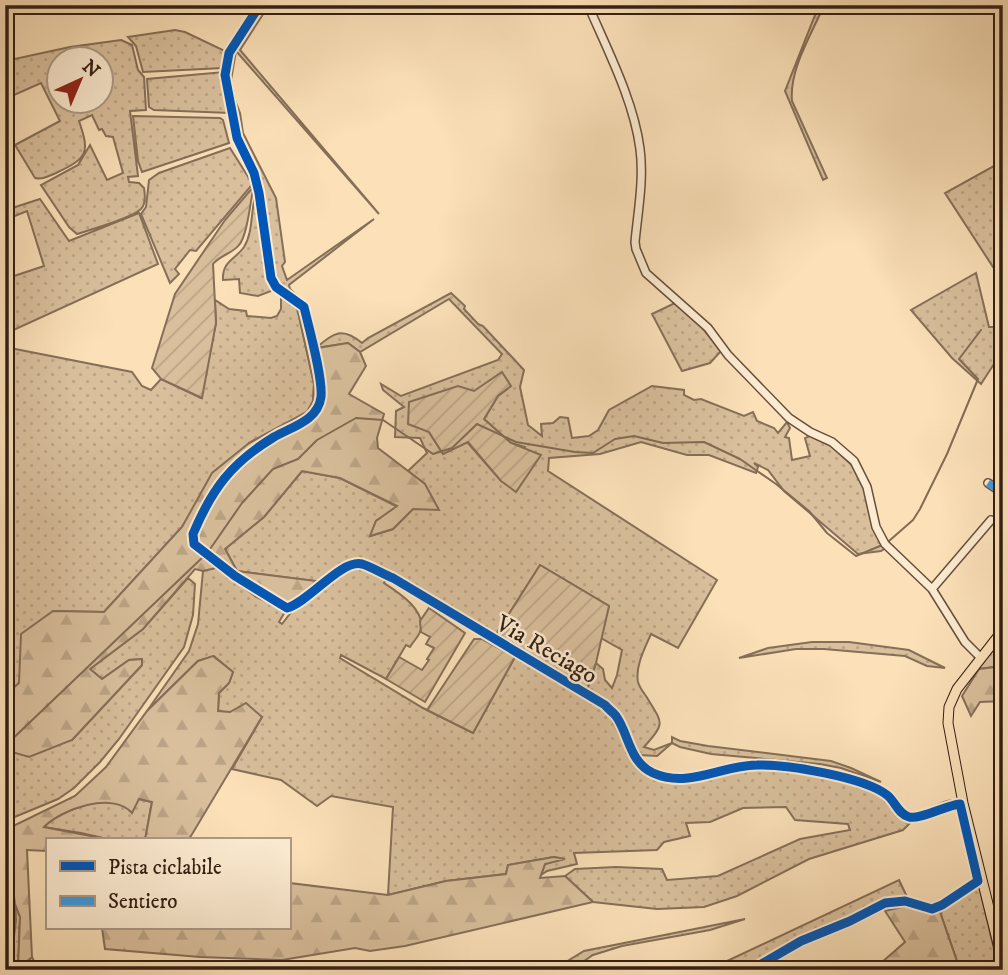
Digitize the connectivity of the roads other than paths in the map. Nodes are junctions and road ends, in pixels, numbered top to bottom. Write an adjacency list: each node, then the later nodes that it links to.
1 (260, 5): 3 (street)
2 (588, 5): 9 (street)
3 (276, 287)
4 (1003, 480): 6 (street)
5 (988, 483): 6 (street)
6 (1000, 491)
7 (991, 520): 9 (street)
8 (194, 544): 12 (street, Via Reciago)
9 (932, 589): 11 (street)
10 (1003, 630): 11 (main road)
11 (980, 657): 12 (main road)
12 (962, 803): 13 (main road)
13 (1003, 964)

